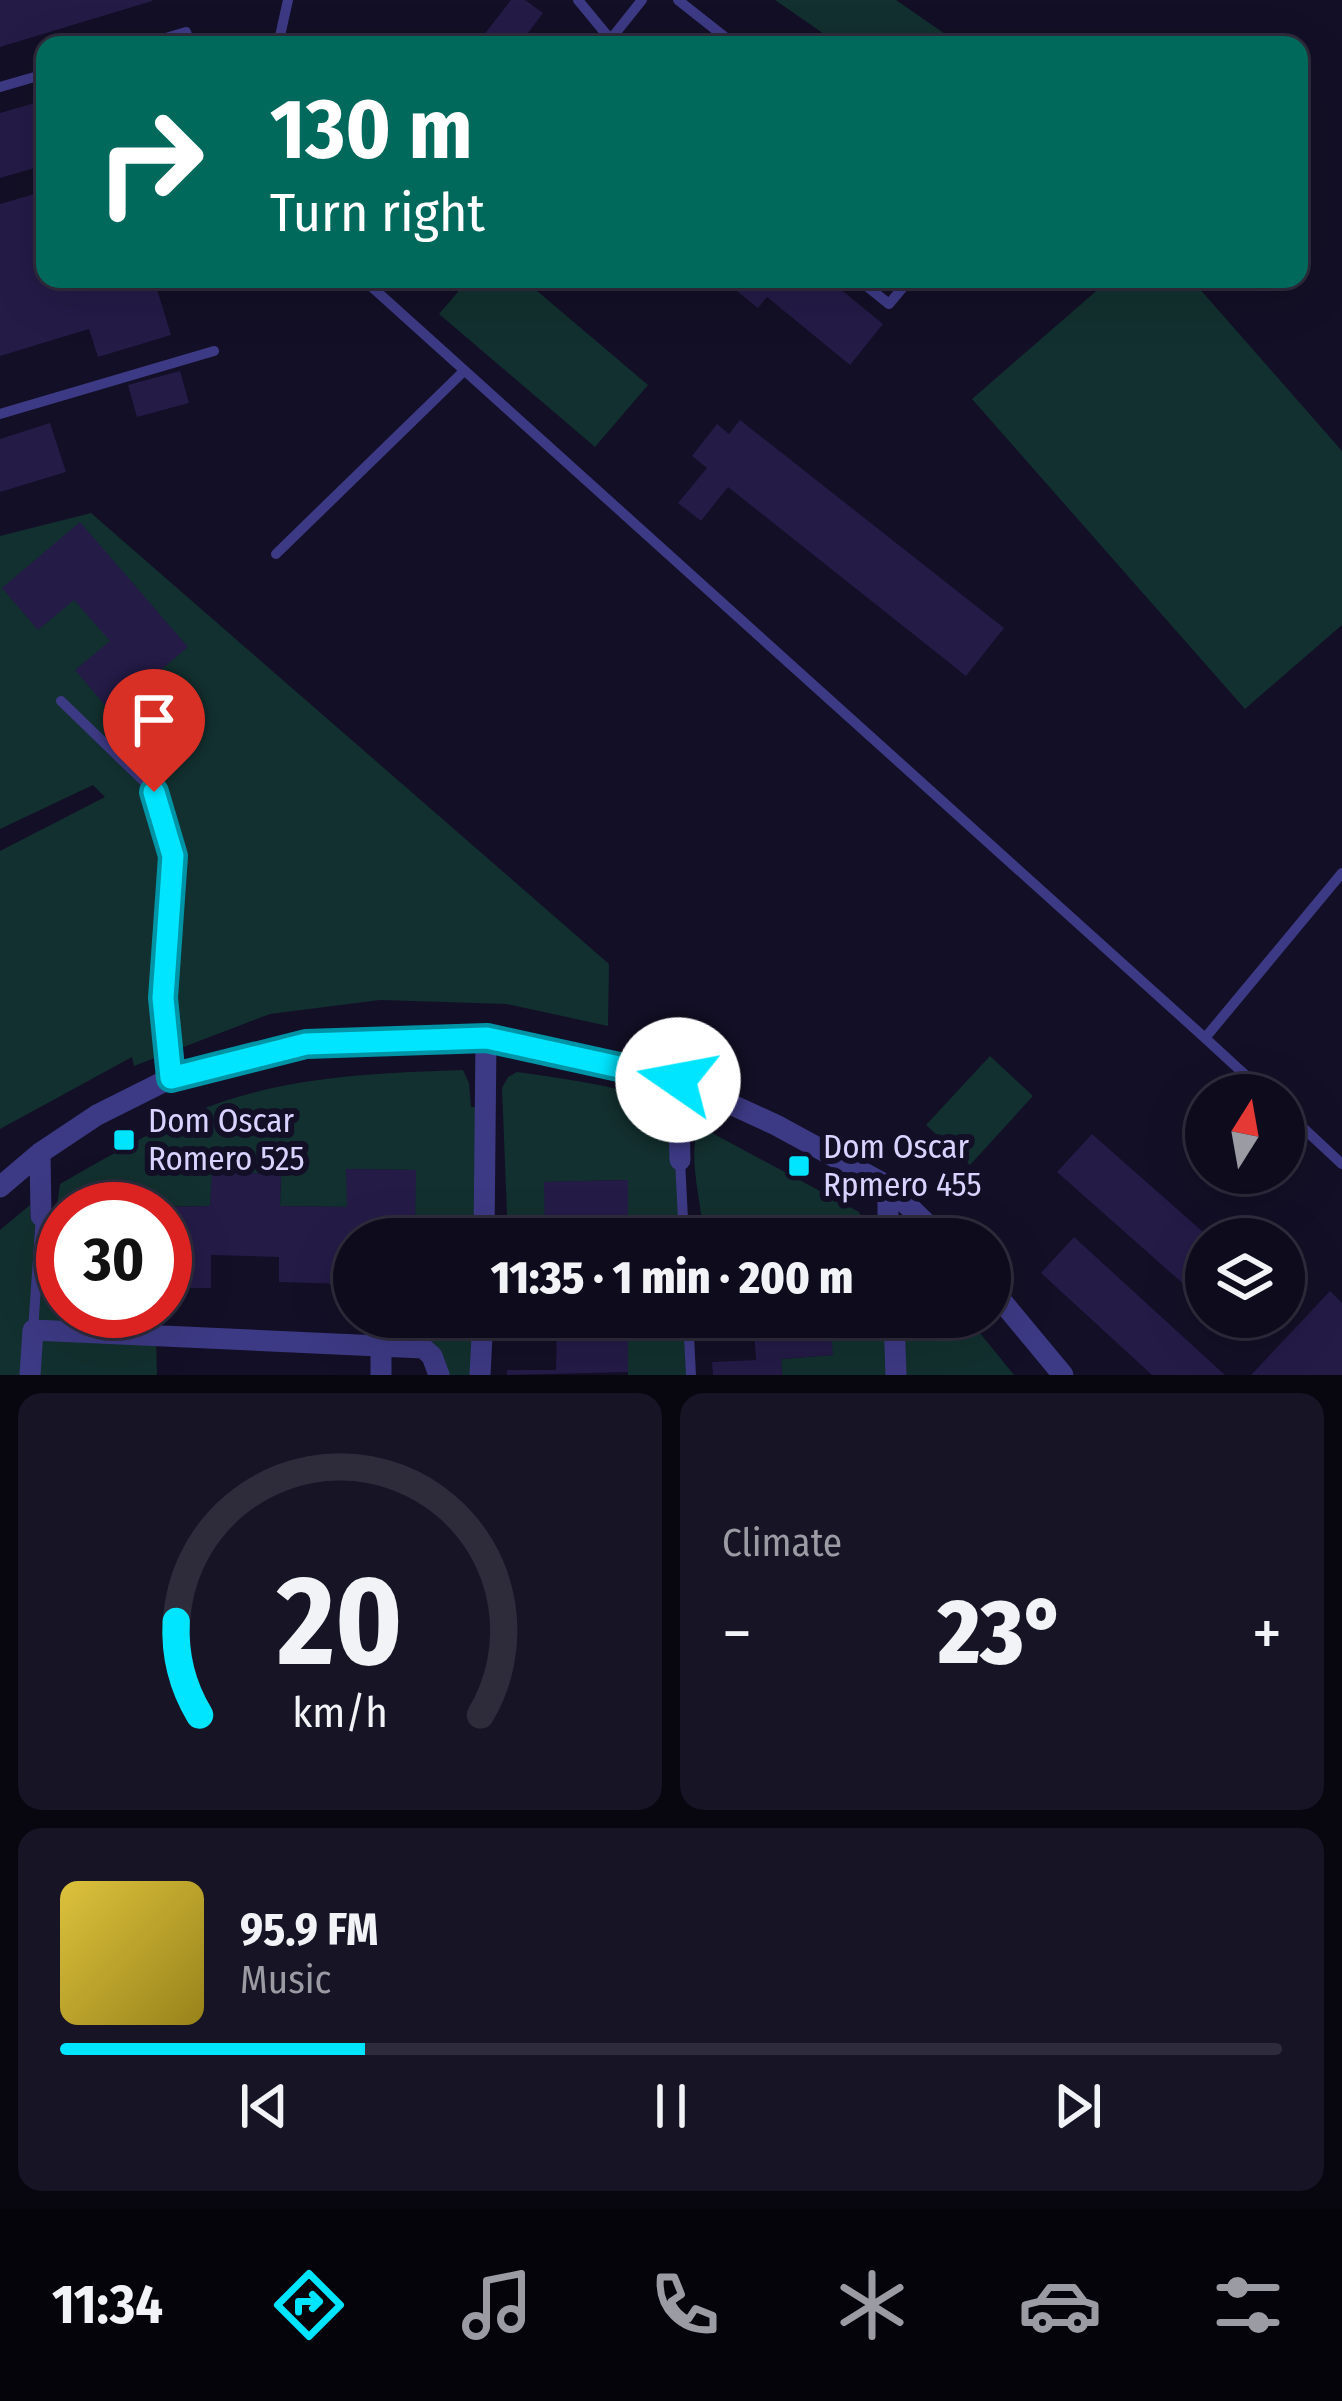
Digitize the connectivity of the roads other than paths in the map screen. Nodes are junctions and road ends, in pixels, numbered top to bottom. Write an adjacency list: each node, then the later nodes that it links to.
1 (288, 0): 5 (lane)
2 (578, 0): 6 (lane)
3 (642, 0): 7 (lane)
4 (678, 0): 8 (lane)
5 (280, 36)
6 (604, 36)
7 (613, 36)
8 (724, 36)
9 (36, 77): 10 (lane)
10 (0, 87)
11 (373, 288): 15 (lane)
12 (869, 288): 13 (lane)
13 (902, 288)
14 (214, 351): 16 (lane)
15 (464, 371): 17 (lane); 20 (lane)
16 (0, 414)
17 (276, 554)
18 (61, 701): 23 (lane)
19 (1342, 873): 20 (lane)
20 (1205, 1037): 22 (lane)
21 (487, 1038): 23 (street); 24 (street); 32 (street)
22 (1245, 1074)
23 (171, 1078): 26 (street)
24 (678, 1080): 27 (street); 30 (street)
25 (1305, 1130): 28 (lane)
26 (40, 1153): 29 (street); 31 (street)
27 (680, 1160): 33 (lane)
28 (1342, 1164)
29 (40, 1182)
30 (888, 1186): 34 (street); 35 (street)
31 (0, 1187)
32 (484, 1218)
33 (683, 1218)
34 (888, 1218)
35 (921, 1218)
36 (36, 1287): 38 (lane)
37 (1011, 1312): 49 (street)
38 (33, 1330): 42 (street); 43 (street)
39 (482, 1338): 46 (street)
40 (689, 1338): 47 (lane)
41 (895, 1338): 48 (street)
42 (381, 1345): 44 (street); 45 (street)
43 (30, 1375)
44 (381, 1375)
45 (439, 1375)
46 (480, 1375)
47 (691, 1375)
48 (896, 1375)
49 (1063, 1375)

